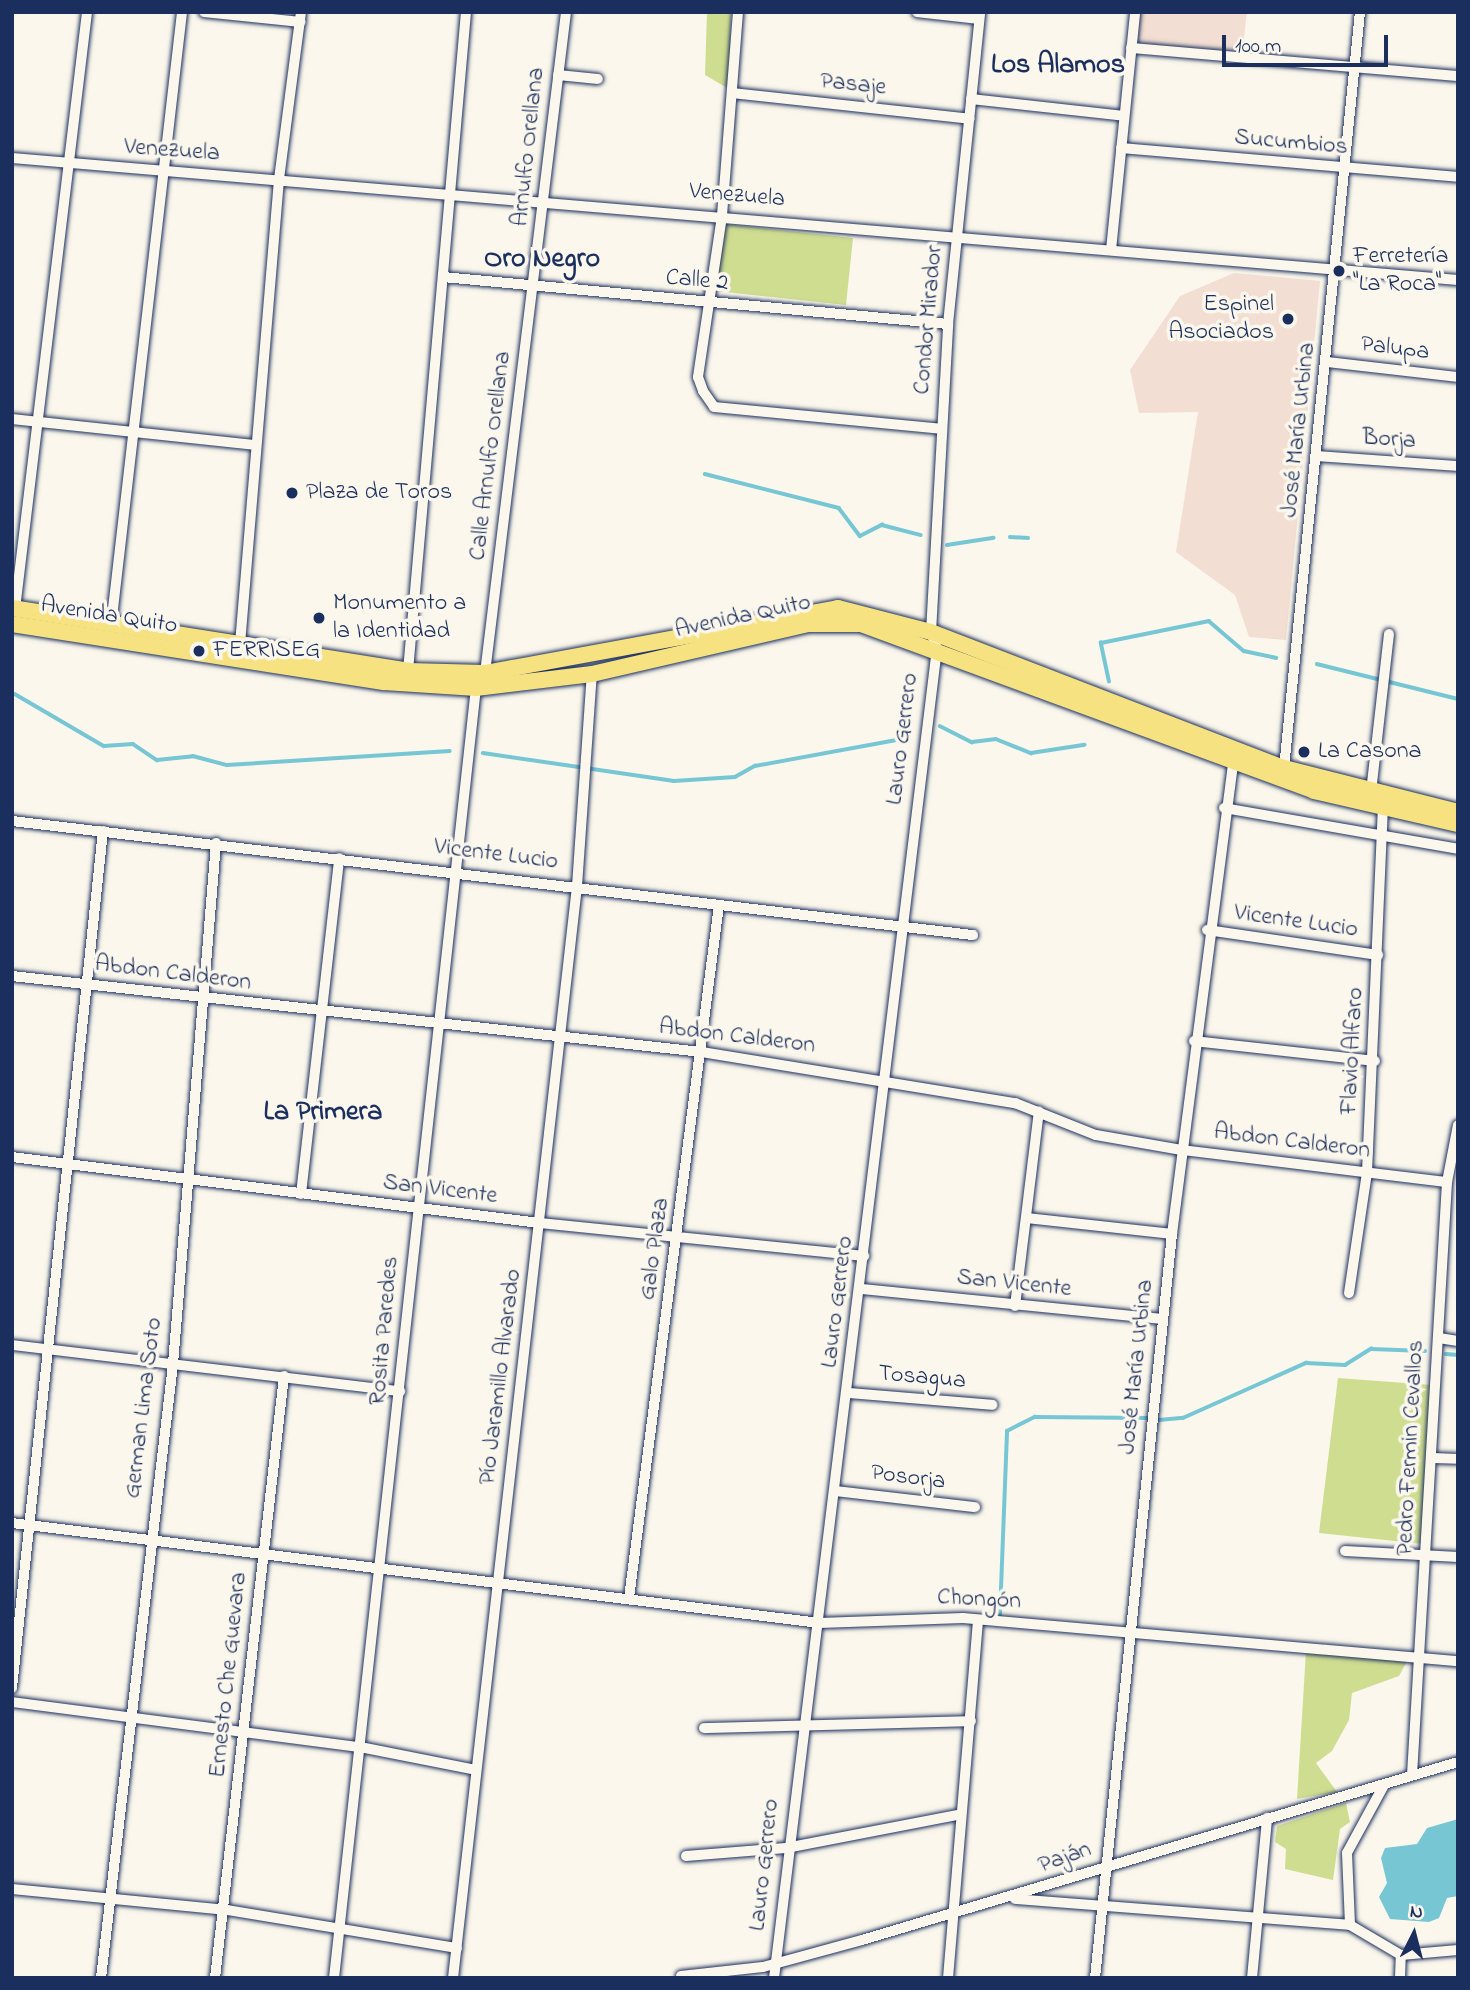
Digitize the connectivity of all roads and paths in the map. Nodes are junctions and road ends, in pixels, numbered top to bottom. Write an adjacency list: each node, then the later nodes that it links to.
1 (88, 12): 23 (street)
2 (182, 12): 25 (street)
3 (204, 12): 11 (street)
4 (466, 12): 28 (street)
5 (566, 12): 14 (street, Arnulfo Orellana)
6 (738, 12): 17 (street)
7 (917, 12): 10 (street)
8 (1135, 12): 12 (street)
9 (1360, 12): 13 (street, José María Urbina)
10 (980, 16): 18 (street, Condor Mirador)
11 (300, 17): 27 (street)
12 (1131, 48): 13 (street); 19 (street)
13 (1355, 68): 15 (street); 24 (street, José María Urbina)
14 (558, 75): 16 (street); 29 (street, Arnulfo Orellana)
15 (1458, 76)
16 (598, 79)
17 (732, 93): 20 (street, Pasaje); 30 (street)
18 (971, 99): 19 (street); 20 (street, Condor Mirador)
19 (1124, 117): 21 (street)
20 (970, 119): 31 (street, Condor Mirador)
21 (1121, 148): 24 (street, Sucumbios); 32 (street)
22 (12, 158): 23 (street, Venezuela)
23 (68, 164): 25 (street, Venezuela); 42 (street)
24 (1347, 169): 26 (street, Sucumbios); 33 (street, José María Urbina)
25 (162, 173): 27 (street, Venezuela); 44 (street)
26 (1458, 177)
27 (279, 179): 28 (street, Venezuela); 45 (street)
28 (449, 196): 29 (street, Venezuela); 34 (street)
29 (545, 201): 30 (street, Venezuela); 36 (street, Arnulfo Orellana)
30 (722, 216): 31 (street, Venezuela); 37 (street)
31 (956, 237): 32 (street, Venezuela); 38 (street, Condor Mirador)
32 (1111, 250): 33 (street, Venezuela)
33 (1338, 268): 35 (street, Venezuela); 39 (street, José María Urbina)
34 (443, 277): 36 (street, Calle 2); 54 (street)
35 (1458, 280)
36 (533, 286): 37 (street, Calle 2); 55 (street, Calle Arnulfo Orellana)
37 (707, 303): 38 (street, Calle 2); 43 (street)
38 (948, 324): 43 (street, Condor Mirador)
39 (1328, 362): 40 (street, Palupa); 46 (street, José María Urbina)
40 (1458, 377)
41 (12, 419): 42 (street)
42 (43, 423): 44 (street); 48 (street)
43 (941, 429): 50 (street, Condor Mirador)
44 (134, 433): 45 (street); 49 (street)
45 (254, 445): 52 (street)
46 (1318, 456): 47 (street, Borja); 59 (street, José María Urbina)
47 (1458, 466)
48 (13, 614): 49 (highway, Avenida Quito); 57 (highway, Avenida Quito)
49 (111, 626): 52 (highway, Avenida Quito)
50 (931, 632): 53 (street, Lauro Gerrero); 55 (highway, Avenida Quito); 59 (highway, Avenida Quito)
51 (1389, 635): 60 (street)
52 (240, 644): 54 (highway, Avenida Quito)
53 (937, 649): 56 (highway, Avenida Quito); 58 (highway, Avenida Quito); 74 (street, Lauro Gerrero)
54 (408, 671): 55 (highway, Avenida Quito)
55 (485, 673)
56 (592, 674): 57 (highway, Avenida Quito); 72 (street, Pío Jaramillo Alvarado)
57 (476, 688): 71 (street, Rosita Paredes)
58 (1233, 762): 61 (street, José María Urbina); 62 (highway, Avenida Quito)
59 (1284, 768): 60 (highway, Avenida Quito)
60 (1371, 792): 63 (highway, Avenida Quito)
61 (1224, 808): 67 (street); 75 (street, José María Urbina)
62 (1383, 809): 65 (highway, Avenida Quito); 67 (street, Flavio Alfaro)
63 (1458, 811)
64 (12, 821): 66 (street, Vicente Lucio)
65 (1458, 824)
66 (103, 831): 68 (street, Vicente Lucio); 79 (street)
67 (1382, 838): 69 (street); 77 (street, Flavio Alfaro)
68 (216, 843): 70 (street, Vicente Lucio); 80 (street, German Lima Soto)
69 (1458, 849)
70 (339, 858): 71 (street, Vicente Lucio); 81 (street)
71 (457, 871): 72 (street, Vicente Lucio); 82 (street, Rosita Paredes)
72 (577, 886): 73 (street, Vicente Lucio); 83 (street, Pío Jaramillo Alvarado)
73 (719, 905): 74 (street, Vicente Lucio); 85 (street, Galo Plaza)
74 (903, 928): 76 (street, Vicente Lucio); 87 (street, Lauro Gerrero)
75 (1207, 930): 77 (street, Vicente Lucio); 84 (street, José María Urbina)
76 (973, 935)
77 (1378, 955): 86 (street, Flavio Alfaro)
78 (12, 976): 79 (street, Abdon Calderon)
79 (88, 985): 80 (street, Abdon Calderon); 93 (street)
80 (201, 999): 81 (street, Abdon Calderon); 95 (street, German Lima Soto)
81 (317, 1013): 82 (street, Abdon Calderon); 97 (street)
82 (438, 1027): 83 (street, Abdon Calderon); 98 (street, Rosita Paredes)
83 (557, 1038): 85 (street, Abdon Calderon); 100 (street, Pío Jaramillo Alvarado)
84 (1194, 1041): 86 (street); 91 (street, José María Urbina)
85 (702, 1052): 87 (street, Abdon Calderon); 101 (street, Galo Plaza)
86 (1374, 1061): 94 (street, Flavio Alfaro)
87 (883, 1078): 88 (street, Abdon Calderon); 105 (street, Lauro Gerrero)
88 (1039, 1111): 91 (street, Abdon Calderon); 99 (street)
89 (1458, 1125): 90 (street, Pedro Fermin Cevallos)
90 (1456, 1141): 96 (street, Pedro Fermin Cevallos)
91 (1182, 1150): 94 (street, Abdon Calderon); 102 (street, José María Urbina)
92 (12, 1157): 93 (street, San Vicente)
93 (65, 1162): 95 (street, San Vicente); 113 (street)
94 (1367, 1172): 96 (street, Abdon Calderon); 107 (street, Flavio Alfaro)
95 (188, 1181): 97 (street, San Vicente); 114 (street, German Lima Soto)
96 (1447, 1182): 103 (street, Pedro Fermin Cevallos)
97 (302, 1194): 98 (street, San Vicente)
98 (417, 1208): 100 (street, San Vicente); 116 (street, Rosita Paredes)
99 (1027, 1218): 102 (street); 108 (street)
100 (540, 1223): 101 (street, San Vicente); 131 (street, Pío Jaramillo Alvarado)
101 (678, 1234): 105 (street, San Vicente); 132 (street, Galo Plaza)
102 (1172, 1234): 109 (street, José María Urbina)
103 (1445, 1246): 104 (street); 110 (street, Pedro Fermin Cevallos)
104 (1458, 1248)
105 (864, 1256): 106 (street, Lauro Gerrero)
106 (862, 1289): 108 (street, San Vicente); 117 (street, Lauro Gerrero)
107 (1349, 1293)
108 (1015, 1306): 109 (street, San Vicente)
109 (1163, 1319): 135 (street, José María Urbina)
110 (1439, 1338): 111 (street); 119 (street, Pedro Fermin Cevallos)
111 (1458, 1341)
112 (12, 1345): 113 (street)
113 (51, 1350): 114 (street); 124 (street)
114 (173, 1364): 115 (street); 125 (street, German Lima Soto)
115 (284, 1376): 116 (street); 128 (street, Ernesto Che Guevara)
116 (400, 1391): 130 (street, Rosita Paredes)
117 (848, 1393): 118 (street, Tosagua); 121 (street, Lauro Gerrero)
118 (993, 1405)
119 (1433, 1458): 120 (street); 127 (street, Pedro Fermin Cevallos)
120 (1458, 1459)
121 (836, 1491): 122 (street, Posorja); 134 (street, Lauro Gerrero)
122 (975, 1507)
123 (12, 1523): 124 (street, Chongón)
124 (32, 1525): 125 (street, Chongón); 138 (street)
125 (150, 1541): 128 (street, Chongón); 140 (street, German Lima Soto)
126 (1345, 1551): 127 (street)
127 (1426, 1554): 129 (street); 136 (street, Pedro Fermin Cevallos)
128 (262, 1557): 130 (street, Chongón); 144 (street, Ernesto Che Guevara)
129 (1458, 1557)
130 (380, 1571): 131 (street, Chongón); 145 (street, Rosita Paredes)
131 (499, 1581): 132 (street, Chongón); 147 (street, Pío Jaramillo Alvarado)
132 (629, 1598): 134 (street, Chongón)
133 (978, 1621): 134 (street, Chongón); 135 (street, Chongón); 141 (street)
134 (819, 1623): 142 (street, Lauro Gerrero)
135 (1130, 1629): 136 (street, Chongón); 154 (street, José María Urbina)
136 (1417, 1657): 137 (street, Chongón); 148 (street, Pedro Fermin Cevallos)
137 (1458, 1661)
138 (12, 1688)
139 (12, 1702): 140 (street)
140 (130, 1719): 144 (street); 156 (street, German Lima Soto)
141 (971, 1721): 142 (street); 150 (street)
142 (804, 1723): 143 (street); 152 (street, Lauro Gerrero)
143 (704, 1728)
144 (242, 1731): 145 (street); 159 (street, Ernesto Che Guevara)
145 (360, 1747): 147 (street); 163 (street, Rosita Paredes)
146 (1458, 1762): 148 (street, Paján)
147 (476, 1770): 164 (street, Pío Jaramillo Alvarado)
148 (1412, 1775): 149 (street, Paján)
149 (1384, 1785): 151 (street, Paján); 162 (street)
150 (958, 1815): 152 (street); 160 (street)
151 (1267, 1818): 154 (street, Paján); 161 (street)
152 (786, 1848): 153 (street); 167 (street, Lauro Gerrero)
153 (686, 1856)
154 (1104, 1867): 157 (street, Paján); 158 (street, José María Urbina)
155 (12, 1889): 156 (street)
156 (114, 1897): 159 (street); 169 (street, German Lima Soto)
157 (1012, 1899): 158 (street); 160 (street, Paján)
158 (1101, 1908): 161 (street); 175 (street, José María Urbina)
159 (227, 1910): 163 (street); 170 (street, Ernesto Che Guevara)
160 (953, 1914): 167 (street, Paján); 174 (street)
161 (1259, 1916): 162 (street); 176 (street)
162 (1350, 1925): 166 (street)
163 (341, 1928): 164 (street); 171 (street, Rosita Paredes)
164 (457, 1948): 172 (street, Pío Jaramillo Alvarado)
165 (1458, 1951): 166 (street)
166 (1401, 1955): 177 (street)
167 (776, 1963): 168 (street, Paján); 173 (street, Lauro Gerrero)
168 (681, 1976)
169 (101, 1978)
170 (215, 1978)
171 (334, 1978)
172 (453, 1978)
173 (775, 1978)
174 (948, 1978)
175 (1095, 1978)
176 (1252, 1978)
177 (1400, 1978)

